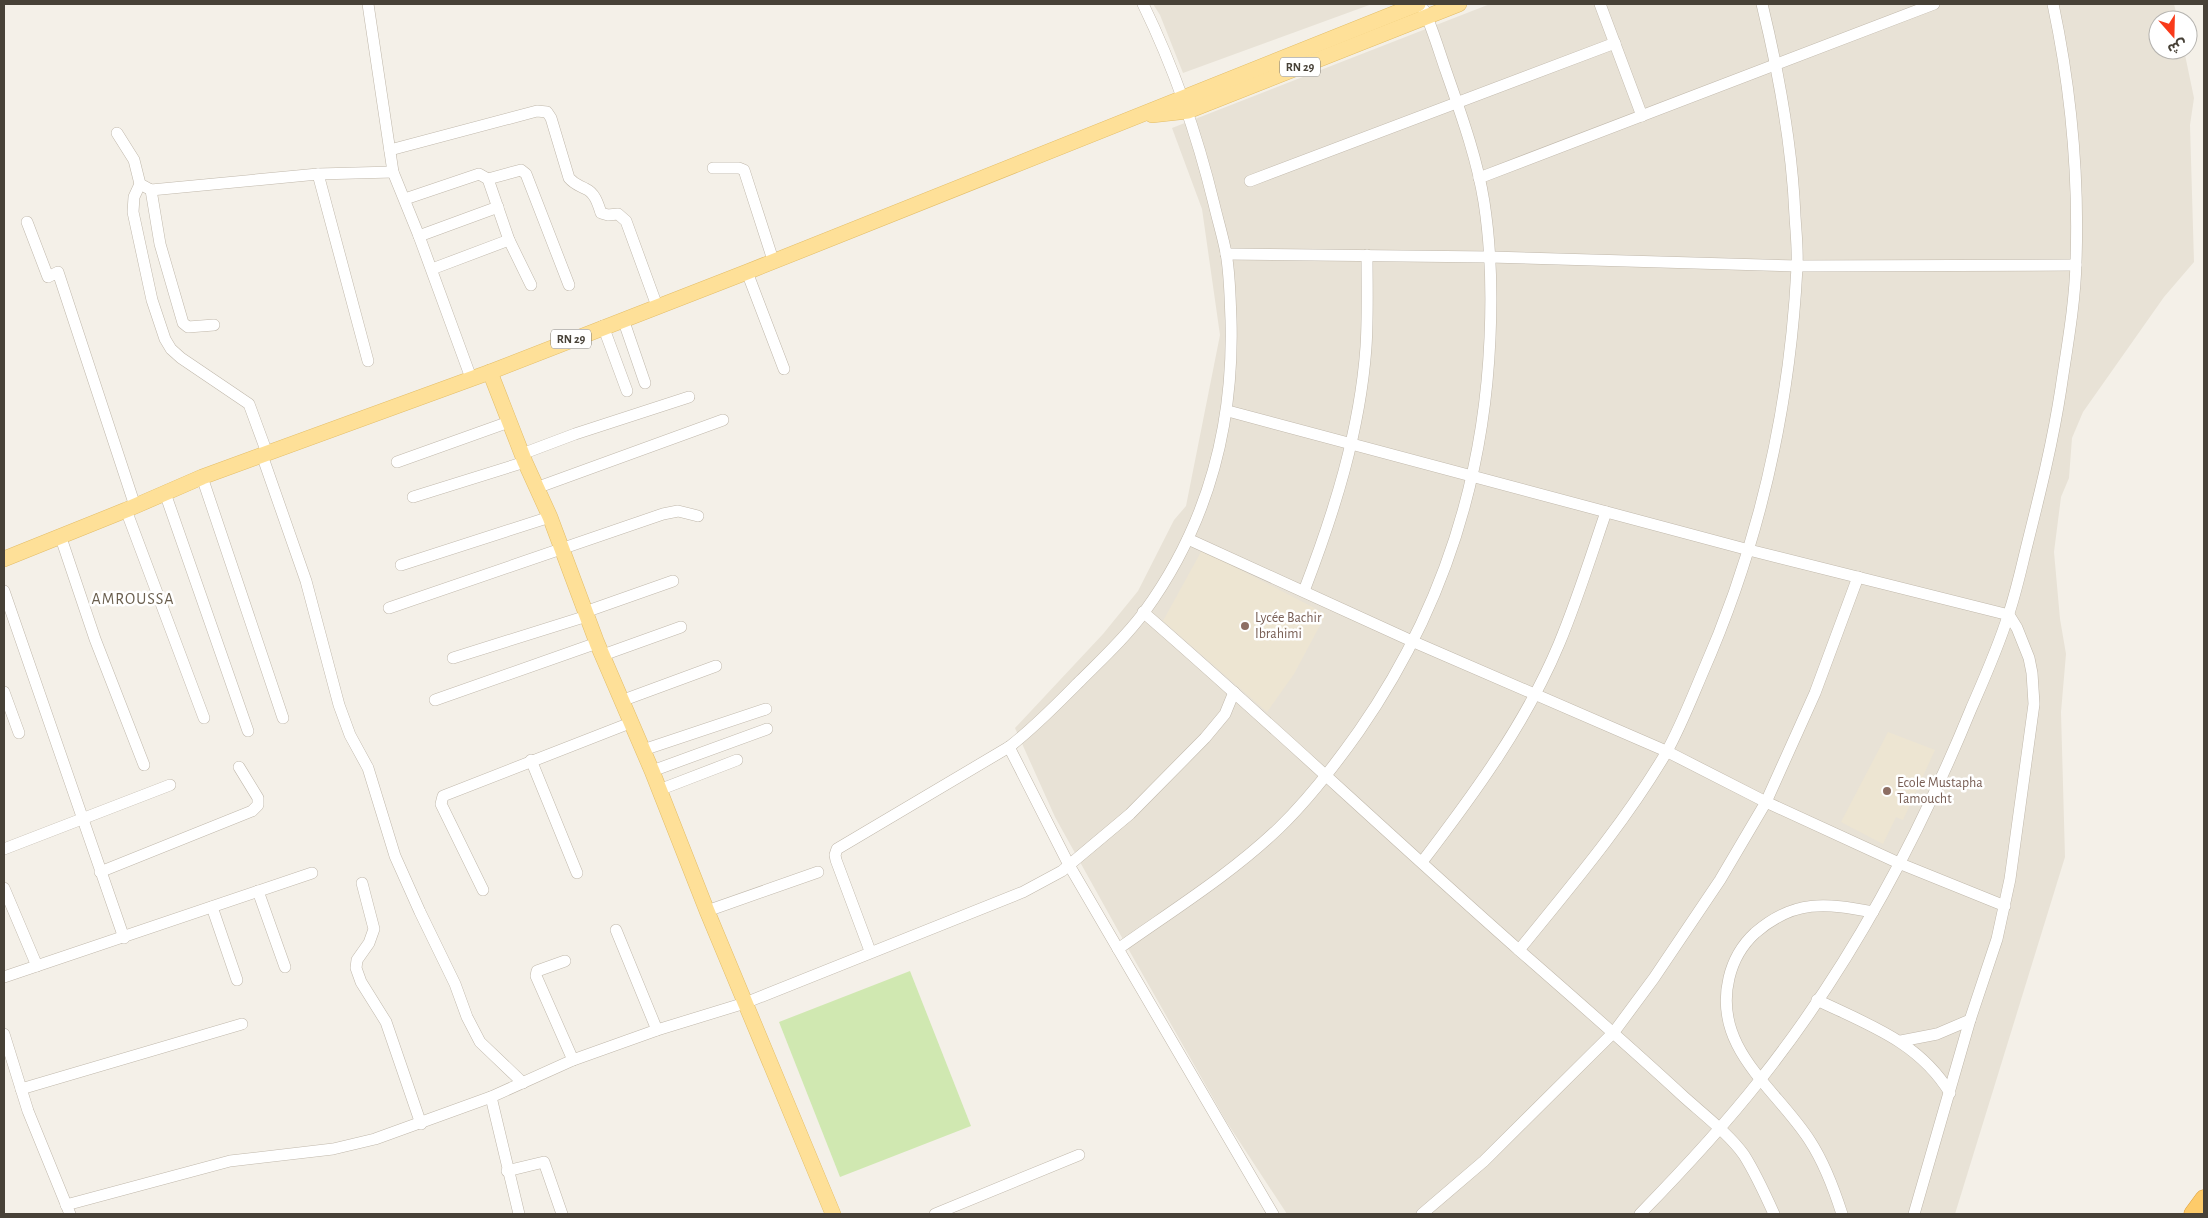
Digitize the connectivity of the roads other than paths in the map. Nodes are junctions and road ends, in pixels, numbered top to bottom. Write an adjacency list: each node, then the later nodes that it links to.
1 (368, 4): 17 (street)
2 (1143, 4): 11 (street)
3 (1459, 4): 8 (main road, RN 29)
4 (1600, 4): 9 (street)
5 (1762, 4): 10 (street)
6 (1934, 4): 10 (street)
7 (2052, 4): 35 (street)
8 (1422, 8): 11 (main road, RN 29); 12 (street); 13 (main road, RN 29)
9 (1615, 43): 12 (street); 14 (street)
10 (1777, 63): 14 (street); 36 (street)
11 (1183, 96): 13 (street); 15 (main road, RN 29)
12 (1457, 104): 22 (street); 23 (street)
13 (1188, 111): 15 (main road, RN 29); 31 (street)
14 (1642, 116): 22 (street)
15 (1138, 117): 34 (main road, RN 29)
16 (117, 133): 24 (street)
17 (390, 150): 19 (street); 41 (street)
18 (713, 168): 34 (street)
19 (393, 172): 20 (street); 26 (street)
20 (318, 174): 25 (street); 45 (street)
21 (488, 178): 26 (street); 27 (street); 40 (street)
22 (1479, 178): 33 (street)
23 (1250, 181)
24 (140, 184): 25 (street); 56 (street)
25 (151, 190): 43 (street)
26 (405, 199): 29 (street)
27 (498, 208): 29 (street); 30 (street)
28 (27, 222): 64 (street)
29 (419, 236): 37 (street)
30 (509, 240): 37 (street); 39 (street)
31 (1226, 254): 32 (street); 52 (street)
32 (1367, 255): 33 (street); 55 (street)
33 (1490, 257): 36 (street); 59 (street)
34 (773, 260): 38 (main road, RN 29)
35 (2076, 264): 36 (street); 81 (street)
36 (1797, 266): 71 (street)
37 (432, 269): 48 (street)
38 (747, 272): 41 (main road, RN 29); 46 (street)
39 (531, 285)
40 (569, 285)
41 (657, 306): 42 (main road, RN 29)
42 (623, 319): 44 (main road, RN 29); 49 (street)
43 (214, 325)
44 (603, 326): 47 (main road, RN 29); 50 (street)
45 (368, 361)
46 (784, 370)
47 (490, 372): 48 (main road, RN 29); 54 (main road)
48 (472, 378): 56 (main road, RN 29)
49 (645, 384)
50 (626, 391)
51 (689, 397): 57 (street)
52 (1228, 411): 55 (street); 69 (street)
53 (722, 420): 61 (street)
54 (509, 422): 57 (main road); 58 (street)
55 (1351, 444): 59 (street); 76 (street)
56 (265, 454): 60 (main road, RN 29); 148 (street)
57 (523, 458): 61 (main road); 63 (street)
58 (397, 462)
59 (1472, 476): 65 (street); 83 (street)
60 (202, 477): 62 (main road, RN 29); 94 (street)
61 (536, 488): 67 (main road)
62 (166, 493): 64 (main road, RN 29); 97 (street)
63 (413, 497)
64 (131, 508): 68 (main road, RN 29); 93 (street)
65 (1606, 512): 71 (street); 89 (street)
66 (698, 516): 70 (street)
67 (550, 517): 70 (main road); 73 (street)
68 (60, 536): 72 (main road, RN 29); 104 (street)
69 (1188, 539): 76 (street); 79 (street)
70 (561, 549): 78 (street); 80 (main road)
71 (1749, 550): 74 (street); 101 (street)
72 (4, 559)
73 (401, 565)
74 (1858, 577): 81 (street); 110 (street)
75 (674, 581): 80 (street)
76 (1304, 591): 83 (street)
77 (4, 592): 111 (street)
78 (389, 608)
79 (1143, 612): 88 (street); 99 (street)
80 (586, 614): 84 (main road); 85 (street)
81 (2009, 615): 114 (street); 124 (street)
82 (681, 627): 84 (street)
83 (1414, 642): 89 (street); 107 (street)
84 (600, 649): 90 (street); 91 (main road)
85 (453, 658)
86 (716, 666): 91 (street)
87 (4, 692): 98 (street)
88 (1234, 692): 107 (street); 115 (street)
89 (1534, 694): 101 (street); 113 (street)
90 (435, 700)
91 (621, 701): 95 (main road)
92 (766, 709): 100 (street)
93 (204, 718)
94 (283, 718)
95 (630, 723): 100 (main road); 102 (street)
96 (767, 729): 106 (street)
97 (248, 731)
98 (19, 733)
99 (1010, 747): 115 (street); 132 (street)
100 (643, 750): 106 (main road)
101 (1666, 751): 110 (street); 131 (street)
102 (531, 760): 117 (street); 122 (street)
103 (736, 760): 109 (street)
104 (144, 766)
105 (239, 767): 116 (street)
106 (652, 771): 109 (main road)
107 (1326, 776): 113 (street); 130 (street)
108 (170, 785): 111 (street)
109 (660, 790): 126 (main road)
110 (1766, 802): 114 (street); 143 (street)
111 (82, 819): 112 (street); 116 (street)
112 (4, 849)
113 (1422, 862): 131 (street)
114 (1901, 864): 124 (street); 127 (street)
115 (1069, 865): 130 (street); 132 (street)
116 (100, 872): 129 (street)
117 (578, 872)
118 (818, 872): 126 (street)
119 (312, 873): 123 (street)
120 (362, 883): 152 (street)
121 (4, 888): 134 (street)
122 (483, 890)
123 (258, 891): 125 (street); 135 (street)
124 (2005, 906): 140 (street)
125 (212, 907): 129 (street); 137 (street)
126 (707, 911): 139 (main road)
127 (1873, 912): 138 (street); 147 (street)
128 (616, 930): 142 (street)
129 (124, 938): 134 (street)
130 (1118, 949): 162 (street)
131 (1519, 950): 143 (street)
132 (870, 951): 139 (street)
133 (566, 961): 146 (street)
134 (37, 966): 136 (street)
135 (285, 967)
136 (4, 978)
137 (237, 980)
138 (1817, 1000): 145 (street); 147 (street)
139 (745, 1002): 142 (street); 160 (main road)
140 (1970, 1020): 145 (street); 150 (street)
141 (242, 1024): 149 (street)
142 (657, 1030): 146 (street)
143 (1614, 1032): 153 (street); 163 (street)
144 (4, 1034): 149 (street)
145 (1902, 1042): 150 (street)
146 (573, 1060): 148 (street)
147 (1761, 1079): 153 (street); 166 (street)
148 (523, 1083): 151 (street)
149 (21, 1089): 157 (street)
150 (1950, 1094): 167 (street)
151 (490, 1097): 152 (street); 155 (street)
152 (421, 1124): 157 (street)
153 (1719, 1129): 164 (street); 165 (street)
154 (1079, 1155): 161 (street)
155 (507, 1171): 158 (street); 159 (street)
156 (2204, 1199): 168 (highway)
157 (68, 1210)
158 (519, 1214)
159 (562, 1214)
160 (833, 1214)
161 (935, 1214)
162 (1273, 1214)
163 (1422, 1214)
164 (1640, 1214)
165 (1774, 1214)
166 (1842, 1214)
167 (1914, 1214)
168 (2193, 1214)

